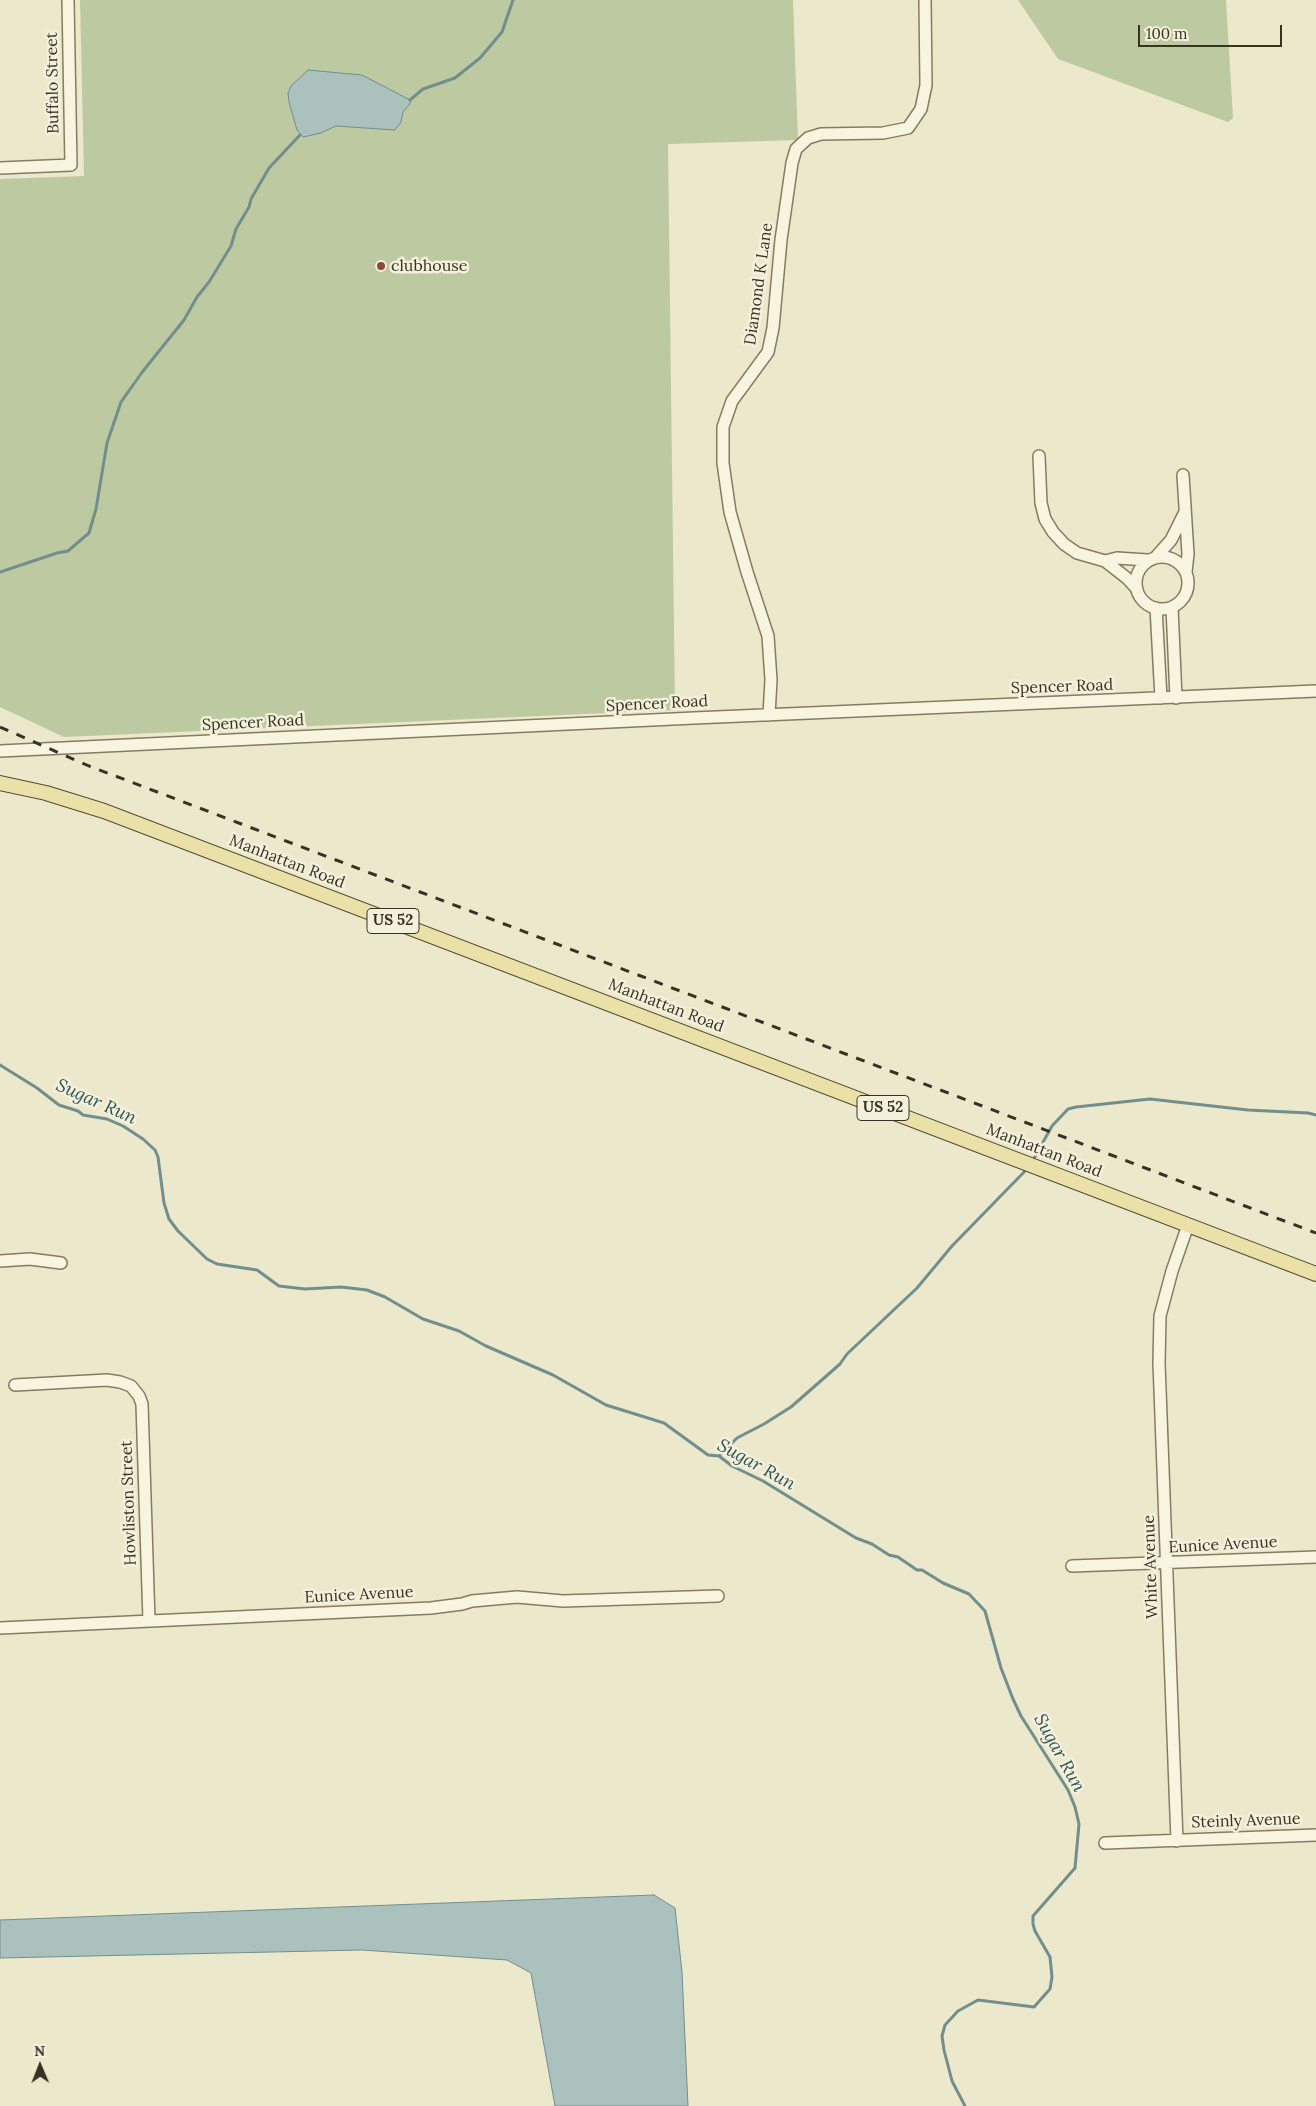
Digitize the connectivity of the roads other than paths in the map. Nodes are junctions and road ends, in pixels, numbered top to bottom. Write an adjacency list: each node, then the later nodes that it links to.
1 (68, 0): 3 (street, Buffalo Street)
2 (925, 0): 16 (street, Diamond K Lane)
3 (0, 168)
4 (1039, 456): 8 (street)
5 (1183, 475): 6 (street)
6 (1185, 512): 7 (street); 9 (street)
7 (1151, 558): 8 (street); 9 (street); 10 (street)
8 (1104, 561): 10 (street)
9 (1186, 572): 11 (street)
10 (1137, 589): 12 (street)
11 (1172, 607): 12 (street); 15 (street)
12 (1156, 608): 14 (street)
13 (1316, 691): 15 (street, Spencer Road)
14 (1161, 698): 15 (street, Spencer Road); 16 (street, Spencer Road)
15 (1176, 698)
16 (769, 715): 17 (street, Spencer Road)
17 (0, 752)
18 (0, 783): 19 (main road, Manhattan Road / US 52)
19 (1188, 1225): 22 (main road, Manhattan Road / US 52); 25 (street, White Avenue)
20 (0, 1261): 21 (street)
21 (61, 1262)
22 (1316, 1274)
23 (15, 1385): 28 (street, Howliston Street)
24 (1316, 1557): 25 (street, Eunice Avenue)
25 (1167, 1564): 26 (street, Eunice Avenue); 31 (street, White Avenue)
26 (1072, 1566)
27 (718, 1596): 28 (street, Eunice Avenue)
28 (149, 1622): 29 (street, Eunice Avenue)
29 (0, 1628)
30 (1316, 1835): 31 (street, Steinly Avenue)
31 (1176, 1841): 32 (street)
32 (1105, 1843)

